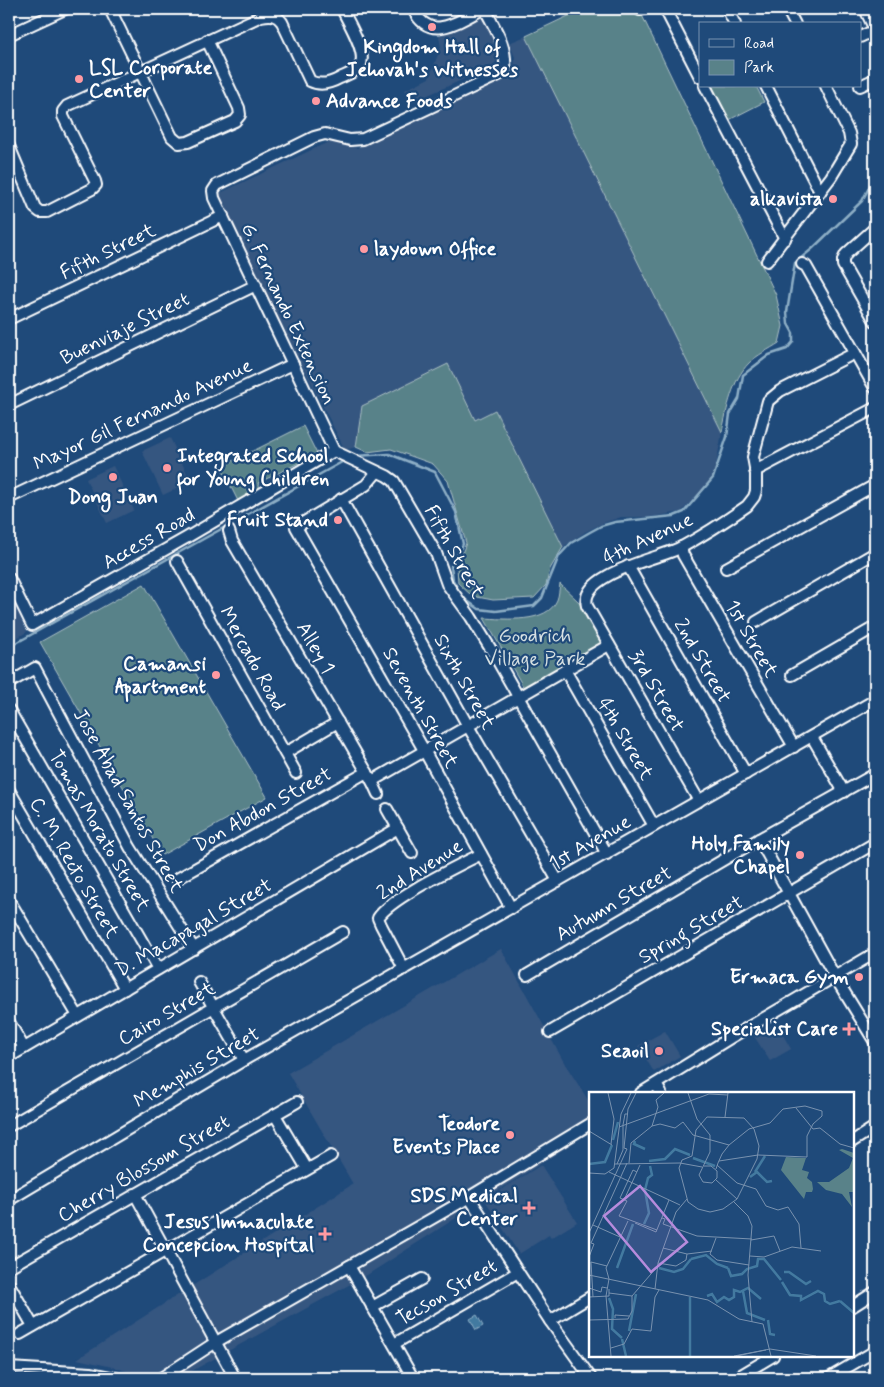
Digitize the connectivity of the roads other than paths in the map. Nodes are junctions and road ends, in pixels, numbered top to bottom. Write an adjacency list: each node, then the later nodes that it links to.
1 (64, 9): 13 (street)
2 (110, 9): 16 (street)
3 (342, 9): 15 (street)
4 (413, 9): 5 (street)
5 (484, 9): 25 (street, G. Fernando Extension)
6 (664, 9): 17 (street)
7 (727, 9): 10 (street)
8 (787, 9): 11 (street)
9 (865, 9): 12 (street)
10 (733, 22)
11 (794, 22)
12 (875, 30): 14 (street)
13 (9, 35)
14 (862, 36)
15 (207, 40): 16 (street); 16 (street)
16 (140, 71): 23 (street)
17 (699, 75)
18 (875, 79): 19 (street)
19 (862, 85)
20 (706, 88): 27 (street)
21 (767, 88): 24 (street)
22 (827, 88): 24 (street)
23 (9, 146)
24 (820, 192): 27 (street)
25 (223, 216): 30 (street, G. Fernando Extension); 31 (street, Fifth Street)
26 (875, 228): 32 (street)
27 (785, 239): 28 (street)
28 (767, 261)
29 (802, 264): 33 (street)
30 (256, 285): 34 (street, G. Fernando Extension); 36 (street, Buenviaje Street)
31 (9, 319)
32 (875, 321)
33 (855, 353): 35 (street); 40 (street, 4th Avenue)
34 (292, 364): 38 (street, G. Fernando Extension); 42 (street, Mayor Gil Fernando Avenue)
35 (875, 388)
36 (9, 405)
37 (875, 408): 40 (street)
38 (334, 451): 39 (street, Fifth Street); 50 (street, Access Road)
39 (372, 470): 43 (street); 58 (street, Fifth Street)
40 (755, 471): 45 (street, 4th Avenue)
41 (875, 485): 49 (street)
42 (9, 498)
43 (341, 499): 62 (street, Sixth Street); 65 (street, Seventh Street)
44 (229, 532): 61 (street, Alley 1)
45 (681, 548): 48 (street, 4th Avenue); 64 (street, 1st Street)
46 (875, 553): 52 (street)
47 (177, 561): 66 (street, Mercado Road)
48 (628, 566): 51 (street, 4th Avenue); 68 (street, 2nd Street)
49 (726, 568)
50 (9, 578)
51 (586, 597): 54 (street, 3rd Street)
52 (756, 622)
53 (875, 627): 56 (street)
54 (609, 645): 55 (street, Don Abdon Street); 74 (street, 3rd Street)
55 (565, 670): 58 (street, Don Abdon Street); 76 (street, 4th Street)
56 (792, 675)
57 (9, 683): 89 (street, Jose Abad Santos Street)
58 (518, 698): 62 (street, Don Abdon Street); 82 (street, Fifth Street)
59 (875, 700): 63 (street, 1st Avenue)
60 (9, 710): 92 (street, Tomas Morato Street)
61 (338, 722): 66 (street); 70 (street, Alley 1)
62 (468, 726): 65 (street, Don Abdon Street); 84 (street, Sixth Street)
63 (812, 737): 64 (street, 1st Avenue); 72 (street)
64 (794, 746): 68 (street, 1st Avenue)
65 (425, 752): 70 (street, Don Abdon Street); 81 (street, Seventh Street)
66 (285, 754): 67 (street, Mercado Road)
67 (296, 773)
68 (746, 774): 74 (street, 1st Avenue)
69 (875, 774): 72 (street, Autumn Street)
70 (370, 776): 73 (street, Alley 1); 83 (street, Don Abdon Street)
71 (9, 790): 96 (street, C. M. Recto Street)
72 (844, 792): 78 (street, Autumn Street)
73 (378, 794)
74 (698, 801): 76 (street, 1st Avenue)
75 (387, 809): 77 (street)
76 (654, 826): 82 (street, 1st Avenue)
77 (398, 828): 80 (street); 89 (street, D. Macapagal Street)
78 (759, 839): 85 (street); 93 (street, Autumn Street)
79 (875, 843): 85 (street, Spring Street)
80 (412, 853)
81 (481, 854): 87 (street, Seventh Street); 91 (street, 2nd Avenue)
82 (607, 854): 84 (street, 1st Avenue)
83 (177, 879)
84 (558, 881): 87 (street, 1st Avenue)
85 (790, 893): 94 (street); 100 (street, Spring Street)
86 (9, 900): 98 (street)
87 (511, 908): 91 (street, 1st Avenue)
88 (343, 932): 97 (street, Cairo Street)
89 (194, 949): 92 (street, D. Macapagal Street)
90 (875, 953): 94 (street)
91 (404, 969): 104 (street, Memphis Street)
92 (158, 970): 96 (street, D. Macapagal Street)
93 (527, 975)
94 (835, 977): 101 (street); 105 (street)
95 (199, 982): 97 (street)
96 (125, 989): 98 (street, D. Macapagal Street)
97 (214, 1007): 104 (street); 111 (street, Cairo Street)
98 (78, 1016): 102 (street, D. Macapagal Street)
99 (9, 1022): 102 (street)
100 (550, 1032)
101 (875, 1042)
102 (24, 1048): 103 (street, D. Macapagal Street)
103 (9, 1057)
104 (244, 1060): 118 (street, Memphis Street)
105 (656, 1084): 106 (street); 107 (street)
106 (643, 1092)
107 (660, 1092)
108 (297, 1102): 109 (street, Cherry Blossom Street)
109 (275, 1114): 115 (street); 116 (street, Cherry Blossom Street)
110 (589, 1125): 117 (street)
111 (9, 1126)
112 (875, 1127): 113 (street)
113 (854, 1140)
114 (331, 1156): 115 (street)
115 (307, 1169): 119 (street)
116 (135, 1194): 119 (street); 121 (street, Cherry Blossom Street)
117 (469, 1197): 120 (street); 122 (street)
118 (9, 1200)
119 (167, 1251): 130 (street); 132 (street)
120 (349, 1266): 128 (street); 132 (street)
121 (9, 1267)
122 (518, 1272): 129 (street); 133 (street, Tecson Street)
123 (422, 1279): 128 (street)
124 (9, 1284): 130 (street)
125 (875, 1292): 127 (street)
126 (589, 1298): 129 (street)
127 (854, 1305)
128 (372, 1307): 133 (street)
129 (550, 1321): 141 (street)
130 (33, 1326): 131 (street)
131 (20, 1334)
132 (216, 1342): 138 (street); 139 (street)
133 (394, 1344): 140 (street)
134 (875, 1351): 143 (street)
135 (771, 1357): 142 (street)
136 (9, 1368): 137 (street)
137 (116, 1378)
138 (161, 1378)
139 (235, 1378)
140 (413, 1378)
141 (591, 1378)
142 (736, 1378)
143 (830, 1378)

